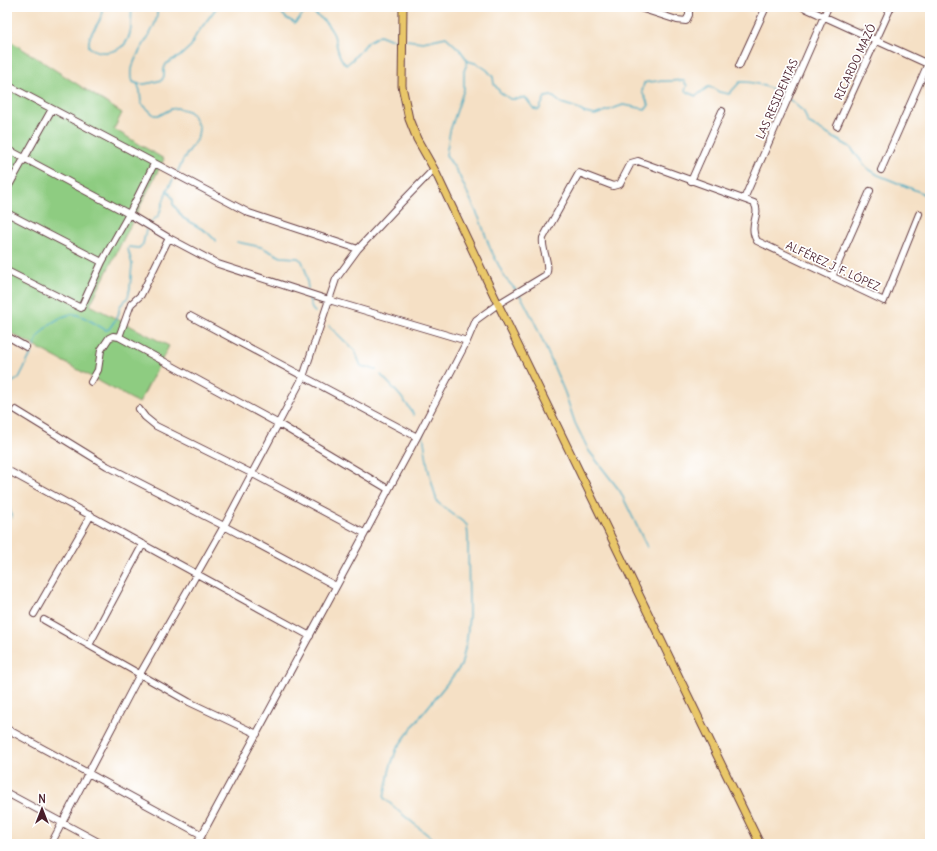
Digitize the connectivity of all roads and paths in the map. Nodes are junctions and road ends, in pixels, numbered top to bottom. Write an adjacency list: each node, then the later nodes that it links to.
1 (403, 7): 19 (main road)
2 (689, 7): 7 (street)
3 (766, 7): 11 (street)
4 (803, 7): 8 (street)
5 (828, 7): 8 (street, LAS RESIDENTAS)
6 (891, 7): 9 (street, RICARDO MAZÓ)
7 (640, 8)
8 (824, 16): 9 (street); 24 (street, LAS RESIDENTAS)
9 (877, 40): 10 (street); 15 (street, RICARDO MAZÓ)
10 (929, 63): 20 (street)
11 (739, 66)
12 (7, 85): 13 (street)
13 (52, 109): 17 (street); 18 (street)
14 (722, 111): 21 (street)
15 (837, 126)
16 (7, 149): 17 (street)
17 (24, 158): 22 (street); 26 (street)
18 (154, 164): 26 (street); 29 (street)
19 (434, 169): 29 (street); 34 (main road)
20 (881, 170)
21 (691, 181): 24 (street); 34 (street)
22 (7, 189)
23 (870, 191): 32 (street)
24 (744, 199): 32 (street, ALFÉREZ J. F. LÓPEZ)
25 (7, 213): 30 (street)
26 (129, 214): 28 (street); 30 (street)
27 (919, 214): 32 (street, ALFÉREZ J. F. LÓPEZ)
28 (169, 238): 33 (street); 37 (street)
29 (358, 249): 33 (street)
30 (102, 262): 31 (street)
31 (7, 271)
32 (832, 277)
33 (329, 300): 38 (street); 40 (street)
34 (498, 304): 38 (street); 69 (main road)
35 (190, 316): 40 (street)
36 (7, 336): 39 (street)
37 (119, 337): 41 (street); 44 (street)
38 (467, 341): 45 (street)
39 (26, 347)
40 (303, 377): 44 (street); 45 (street)
41 (91, 382)
42 (139, 409): 47 (street)
43 (16, 410): 50 (street)
44 (279, 424): 47 (street); 48 (street)
45 (417, 437): 48 (street)
46 (7, 470): 49 (street)
47 (251, 473): 50 (street); 51 (street)
48 (388, 489): 51 (street)
49 (91, 515): 52 (street); 55 (street)
50 (224, 526): 53 (street); 54 (street)
51 (364, 533): 54 (street)
52 (143, 544): 53 (street); 58 (street)
53 (198, 573): 57 (street); 59 (street)
54 (336, 586): 57 (street)
55 (34, 614)
56 (44, 620): 58 (street)
57 (310, 636): 61 (street)
58 (89, 645): 59 (street)
59 (140, 674): 61 (street); 62 (street)
60 (7, 729): 62 (street)
61 (257, 734): 65 (street)
62 (89, 774): 64 (street); 65 (street)
63 (7, 793): 64 (street)
64 (63, 822): 66 (street); 67 (street)
65 (202, 835): 68 (street)
66 (51, 844)
67 (102, 844)
68 (197, 844)
69 (760, 844)

